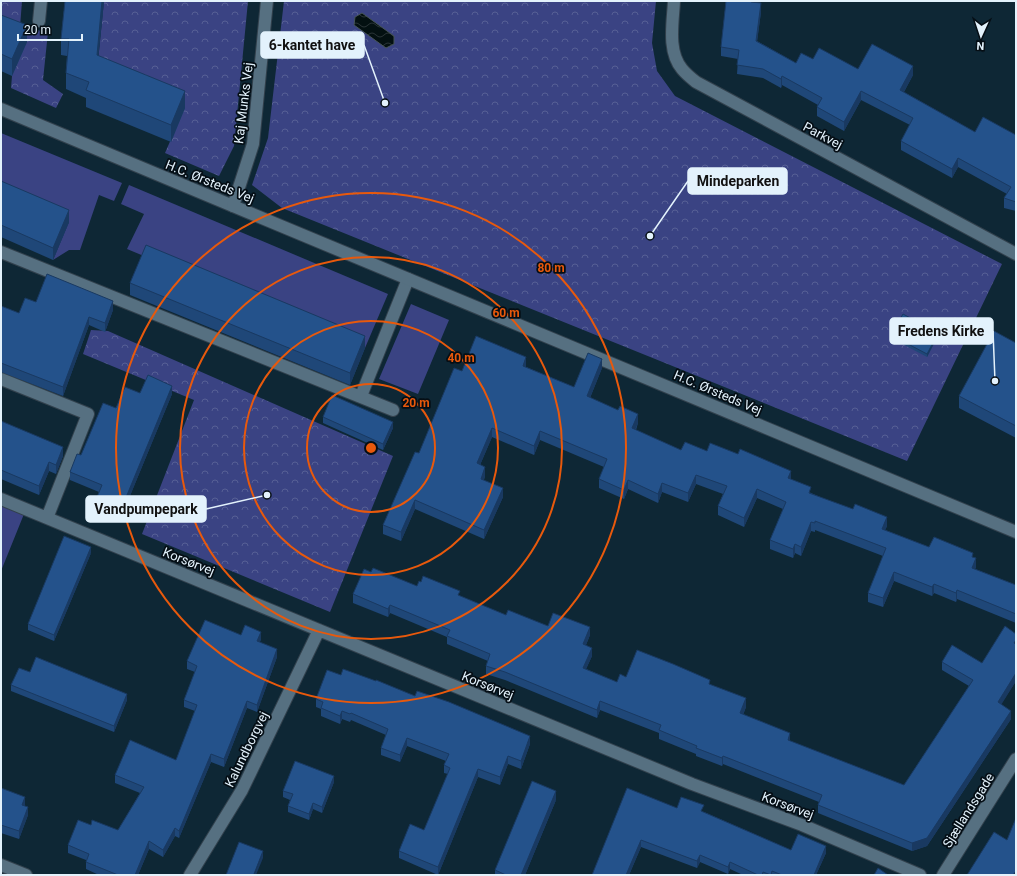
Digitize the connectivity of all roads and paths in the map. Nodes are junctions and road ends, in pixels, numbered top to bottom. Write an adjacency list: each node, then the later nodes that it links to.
1 (41, 1): 4 (street)
2 (267, 1): 6 (street, Kaj Munks Vej)
3 (674, 1): 8 (street, Parkvej)
4 (39, 21)
5 (1, 109): 6 (street, H.C. Ørsteds Vej)
6 (233, 206): 9 (street, H.C. Ørsteds Vej)
7 (1, 252): 11 (street)
8 (1016, 254)
9 (408, 279): 11 (street); 15 (street, H.C. Ørsteds Vej)
10 (1, 379): 14 (street)
11 (361, 396): 12 (street)
12 (393, 410)
13 (1, 499): 14 (street, Korsørvej)
14 (47, 518): 16 (street, Korsørvej)
15 (1016, 532)
16 (319, 630): 20 (street, Kalundborgvej); 21 (street, Korsørvej)
17 (1016, 759): 22 (street, Sjællandsgade)
18 (1, 865): 19 (street)
19 (26, 875)
20 (190, 875)
21 (920, 875)
22 (943, 875)

